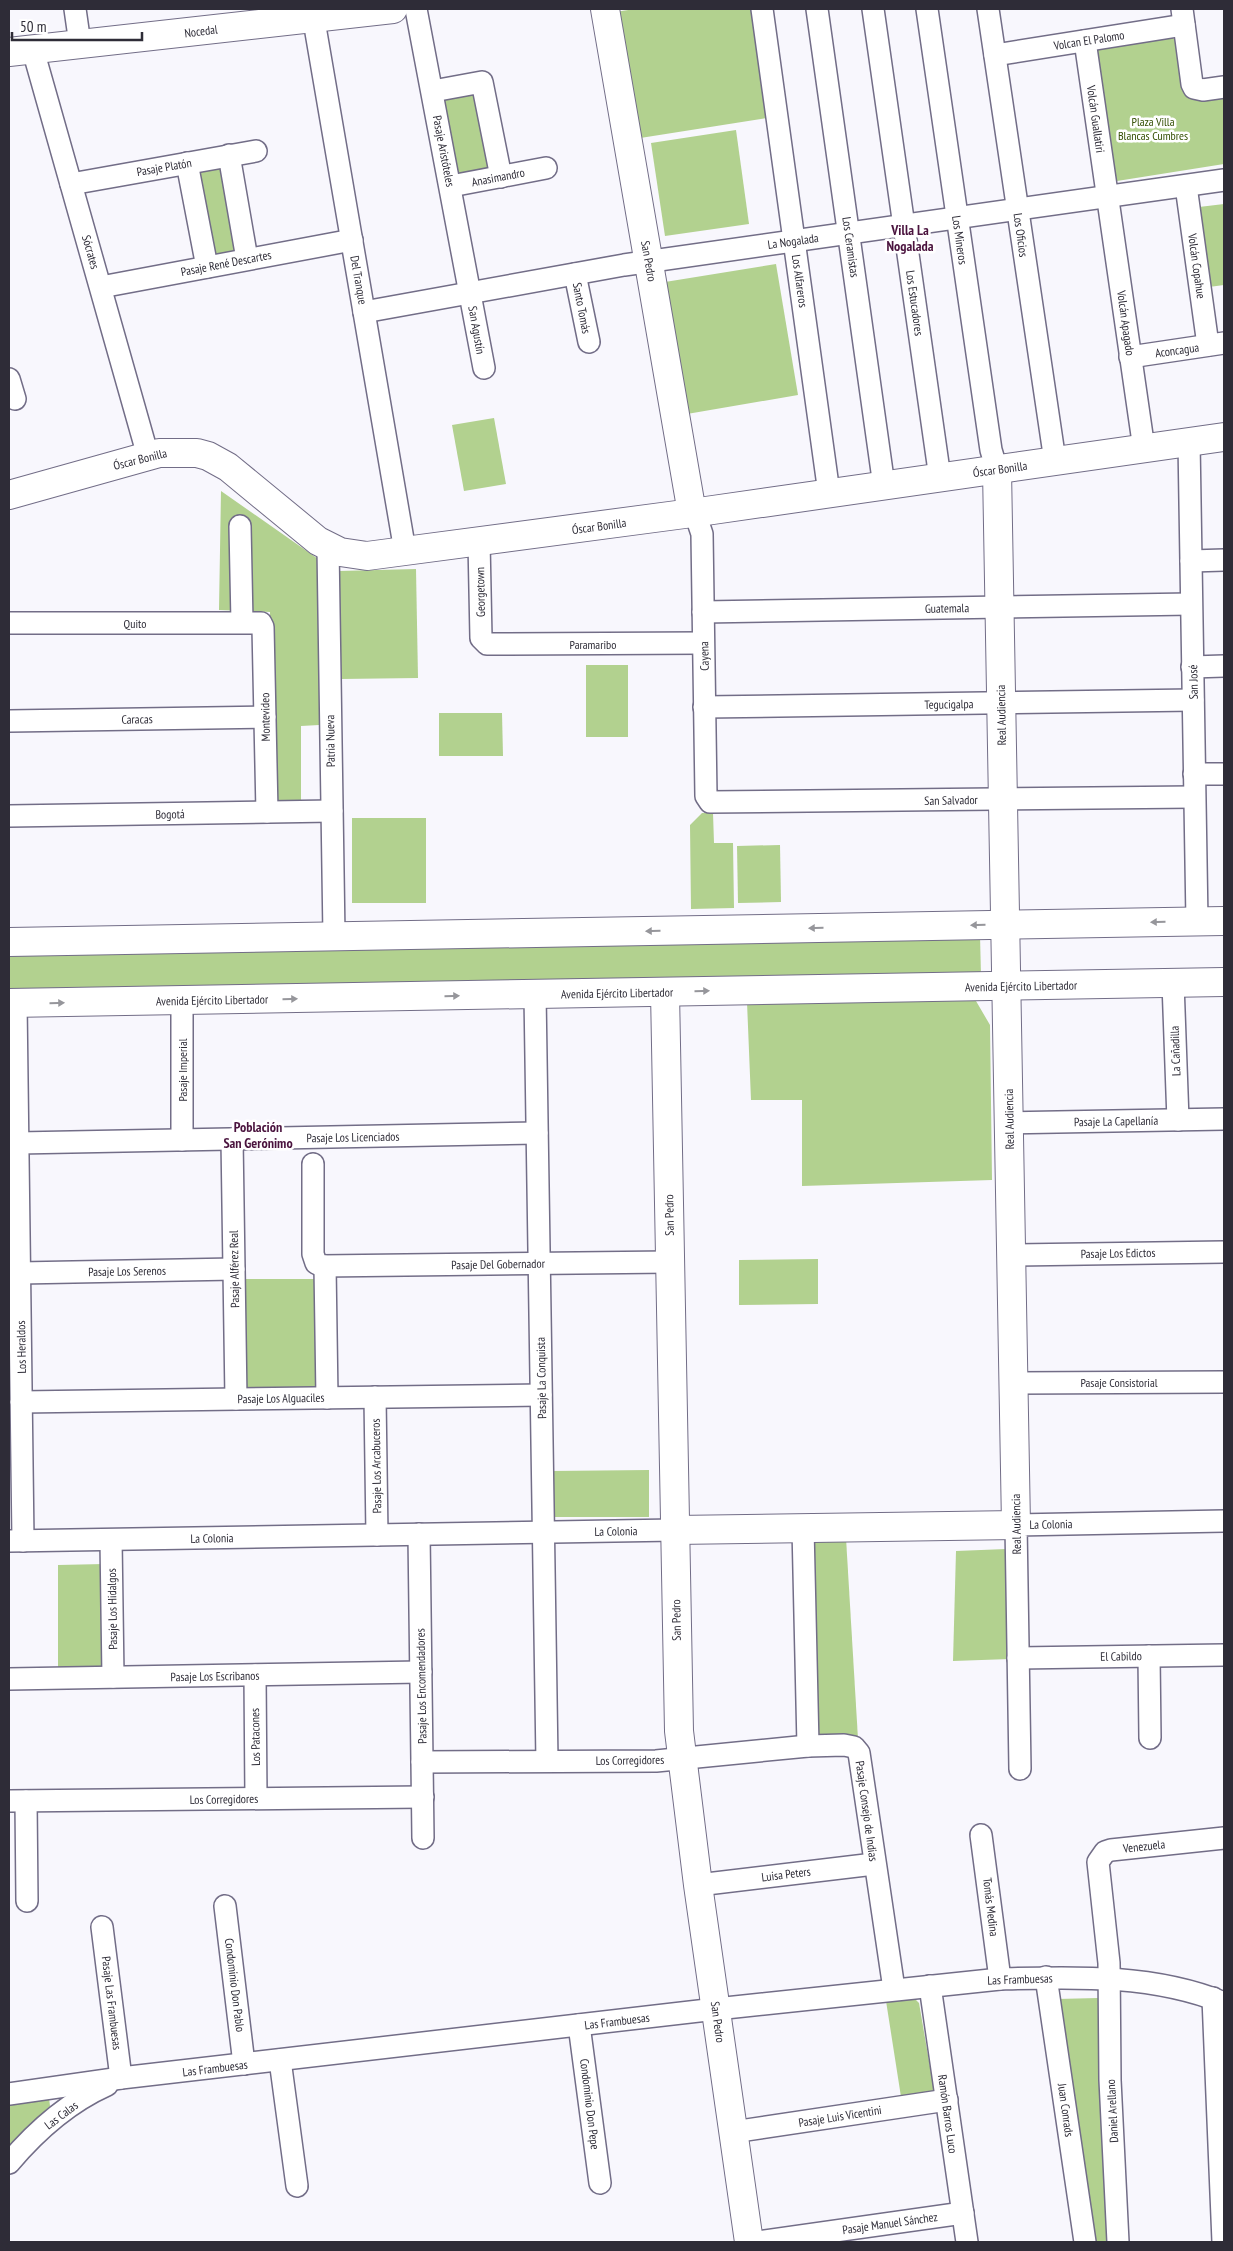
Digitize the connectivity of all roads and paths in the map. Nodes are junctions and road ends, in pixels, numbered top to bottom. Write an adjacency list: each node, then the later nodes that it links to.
1 (75, 9): 14 (street)
2 (393, 9): 10 (street, Nocedal)
3 (416, 9): 18 (street, Pasaje Aristóteles)
4 (605, 9): 36 (street, San Pedro)
5 (762, 9): 34 (street, Los Alfareros)
6 (817, 9): 32 (street, Los Ceramistas)
7 (873, 9): 31 (street, Los Estucadores)
8 (927, 9): 30 (street, Los Mineros)
9 (988, 9): 16 (street, Los Oficios)
10 (313, 13): 11 (street, Nocedal); 33 (street, Del Tranque)
11 (245, 17): 14 (street, Nocedal)
12 (1183, 17): 13 (street, Volcan El Palomo); 17 (street)
13 (1085, 40): 16 (street, Volcan El Palomo); 28 (street, Volcán Guallatiri)
14 (80, 44): 15 (street, Nocedal)
15 (21, 51): 25 (street, Sócrates)
16 (995, 55): 29 (street, Los Oficios)
17 (1224, 87)
18 (433, 91): 23 (street); 26 (street, Pasaje Aristóteles)
19 (256, 150): 20 (street, Pasaje Platón)
20 (229, 155): 21 (street, Pasaje Platón); 35 (street)
21 (187, 163): 25 (street, Pasaje Platón); 37 (street)
22 (546, 168): 23 (street, Anasimandro)
23 (501, 177): 26 (street, Anasimandro)
24 (1224, 180): 27 (street, La Nogalada)
25 (71, 184): 39 (street, Sócrates)
26 (451, 186): 40 (street, Pasaje Aristóteles)
27 (1186, 186): 28 (street, La Nogalada); 43 (street, Volcán Copahue)
28 (1107, 197): 29 (street, La Nogalada); 44 (street, Volcán Apagado)
29 (1018, 210): 30 (street, La Nogalada); 52 (street, Los Oficios)
30 (957, 218): 31 (street, La Nogalada); 53 (street, Los Mineros)
31 (904, 226): 32 (street, La Nogalada); 54 (street, Los Estucadores)
32 (848, 233): 34 (street, La Nogalada); 55 (street, Los Ceramistas)
33 (352, 240): 35 (street, Pasaje René Descartes); 41 (street, Del Tranque)
34 (794, 241): 36 (street, La Nogalada); 56 (street, Los Alfareros)
35 (247, 259): 37 (street, Pasaje René Descartes)
36 (649, 262): 38 (street, La Nogalada); 58 (street, San Pedro)
37 (207, 267): 39 (street, Pasaje René Descartes)
38 (575, 274): 40 (street, La Nogalada); 42 (street, Santo Tomás)
39 (101, 287): 51 (street, Sócrates)
40 (470, 293): 41 (street, La Nogalada); 45 (street, San Agustín)
41 (364, 312): 62 (street, Del Tranque)
42 (588, 342)
43 (1216, 344): 44 (street, Aconcagua)
44 (1130, 357): 50 (street, Volcán Apagado)
45 (484, 368)
46 (9, 379): 47 (street)
47 (14, 399)
48 (1224, 437): 49 (street, Óscar Bonilla)
49 (1189, 442): 50 (street, Óscar Bonilla); 64 (street, San José)
50 (1144, 449): 52 (street, Óscar Bonilla)
51 (148, 456): 57 (street, Óscar Bonilla); 61 (street, Óscar Bonilla)
52 (1055, 461): 53 (street, Óscar Bonilla)
53 (996, 470): 54 (street, Óscar Bonilla); 66 (street, Real Audiencia)
54 (940, 478): 55 (street, Óscar Bonilla)
55 (884, 486): 56 (street, Óscar Bonilla)
56 (830, 494): 58 (street, Óscar Bonilla)
57 (9, 495)
58 (692, 513): 60 (street, Óscar Bonilla); 67 (street, Cayena)
59 (240, 526): 68 (street, Montevideo)
60 (479, 542): 62 (street, Óscar Bonilla); 70 (street, Georgetown)
61 (328, 546): 62 (street, Óscar Bonilla); 84 (street, Patria Nueva)
62 (405, 551)
63 (1224, 560): 64 (street)
64 (1191, 561): 65 (street, San José)
65 (1191, 604): 66 (street, Guatemala); 73 (street, San José)
66 (999, 607): 67 (street, Guatemala); 75 (street, Real Audiencia)
67 (703, 612): 71 (street, Cayena)
68 (251, 622): 69 (street, Quito); 77 (street, Montevideo)
69 (9, 623)
70 (483, 642): 71 (street, Paramaribo)
71 (703, 643): 76 (street, Cayena)
72 (1224, 666): 73 (street)
73 (1192, 667): 74 (street, San José)
74 (1193, 700): 75 (street, Tegucigalpa); 79 (street, San José)
75 (1001, 703): 76 (street, Tegucigalpa); 82 (street, Real Audiencia)
76 (704, 707): 83 (street, Cayena)
77 (265, 717): 78 (street, Caracas); 85 (street, Montevideo)
78 (9, 721)
79 (1194, 774): 80 (street); 81 (street, San José)
80 (1224, 774)
81 (1194, 797): 82 (street, San Salvador); 87 (street, San José)
82 (1003, 800): 83 (street, San Salvador); 89 (street, Real Audiencia)
83 (708, 801)
84 (332, 811): 85 (street, Bogotá); 90 (street, Patria Nueva)
85 (267, 812): 86 (street, Bogotá)
86 (9, 816)
87 (1197, 921): 88 (street); 89 (street, one-way to 89)
88 (1224, 921)
89 (1005, 925): 90 (street, one-way to 90); 94 (street, Real Audiencia)
90 (334, 936): 91 (street)
91 (9, 942)
92 (1224, 982): 93 (street, Avenida Ejército Libertador)
93 (1173, 983): 94 (street, Avenida Ejército Libertador); 100 (street, La Cañadilla)
94 (1006, 986): 95 (street, Avenida Ejército Libertador, one-way to 94); 101 (street, Real Audiencia)
95 (666, 992): 96 (street, Avenida Ejército Libertador); 110 (street, San Pedro)
96 (535, 994): 97 (street, Avenida Ejército Libertador, one-way to 96); 102 (street, Pasaje La Conquista)
97 (182, 1000): 98 (street, Avenida Ejército Libertador, one-way to 97); 104 (street, Pasaje Imperial)
98 (12, 1003): 105 (street, Los Heraldos)
99 (1224, 1119): 100 (street, Pasaje La Capellanía)
100 (1178, 1120): 101 (street, Pasaje La Capellanía)
101 (1009, 1123): 109 (street, Real Audiencia)
102 (537, 1133): 103 (street, Pasaje Los Licenciados); 111 (street, Pasaje La Conquista)
103 (232, 1139): 104 (street, Pasaje Los Licenciados); 113 (street, Pasaje Alférez Real)
104 (182, 1140): 105 (street, Pasaje Los Licenciados)
105 (18, 1143): 107 (street, Los Heraldos)
106 (313, 1164): 112 (street)
107 (14, 1222): 114 (street, Los Heraldos)
108 (1224, 1252): 109 (street, Pasaje Los Edictos)
109 (1011, 1255): 116 (street, Real Audiencia)
110 (670, 1262): 111 (street, Pasaje Del Gobernador); 125 (street, San Pedro)
111 (539, 1264): 112 (street, Pasaje Del Gobernador); 117 (street, Pasaje La Conquista)
112 (325, 1266): 119 (street)
113 (234, 1270): 114 (street, Pasaje Los Serenos); 120 (street, Pasaje Alférez Real)
114 (20, 1273): 121 (street, Los Heraldos)
115 (1224, 1382): 116 (street, Pasaje Consistorial)
116 (1014, 1383): 123 (street, Real Audiencia)
117 (541, 1395): 118 (street, Pasaje Los Alguaciles); 126 (street, Pasaje La Conquista)
118 (375, 1397): 119 (street, Pasaje Los Alguaciles); 128 (street, Pasaje Los Arcabuceros)
119 (327, 1398): 120 (street, Pasaje Los Alguaciles)
120 (236, 1399): 121 (street, Pasaje Los Alguaciles)
121 (21, 1402): 130 (street, Los Heraldos)
122 (1224, 1521): 123 (street, La Colonia)
123 (1016, 1525): 124 (street, La Colonia); 133 (street, Real Audiencia)
124 (804, 1528): 125 (street, La Colonia); 139 (street)
125 (675, 1530): 126 (street, La Colonia); 140 (street, San Pedro)
126 (544, 1532): 127 (street, La Colonia); 141 (street, Pasaje La Conquista)
127 (419, 1534): 128 (street, La Colonia); 134 (street, Pasaje Los Encomendadores)
128 (378, 1535): 129 (street, La Colonia)
129 (111, 1540): 130 (street, La Colonia); 136 (street, Pasaje Los Hidalgos)
130 (16, 1541)
131 (1224, 1655): 132 (street, El Cabildo)
132 (1150, 1656): 133 (street, El Cabildo); 138 (street)
133 (1018, 1658): 143 (street, Real Audiencia)
134 (421, 1672): 135 (street, Pasaje Los Escribanos); 142 (street, Pasaje Los Encomendadores)
135 (255, 1675): 136 (street, Pasaje Los Escribanos); 145 (street, Los Patacones)
136 (113, 1677): 137 (street, Pasaje Los Escribanos)
137 (9, 1679)
138 (1150, 1738)
139 (808, 1746): 140 (street, Los Corregidores); 150 (street, Pasaje Consejo de Indias)
140 (681, 1757): 141 (street, Los Corregidores); 151 (street, San Pedro)
141 (547, 1761): 142 (street, Los Corregidores)
142 (422, 1762): 144 (street, Pasaje Los Encomendadores)
143 (1020, 1769)
144 (423, 1796): 145 (street, Los Corregidores); 148 (street, Pasaje Los Encomendadores)
145 (256, 1798): 146 (street, Los Corregidores)
146 (17, 1801): 152 (street, Los Corregidores)
147 (982, 1836): 156 (street, Tomás Medina)
148 (423, 1838)
149 (1224, 1838): 157 (street, Venezuela)
150 (874, 1864): 151 (street, Luisa Peters); 159 (street, Pasaje Consejo de Indias)
151 (698, 1885): 161 (street, San Pedro)
152 (27, 1900)
153 (224, 1906): 164 (street, Condominio Don Pablo)
154 (102, 1927): 165 (street, Pasaje Las Frambuesas)
155 (1046, 1977): 156 (street, Las Frambuesas); 157 (street, Las Frambuesas); 176 (street, Juan Conrads)
156 (1000, 1978): 158 (street, Las Frambuesas)
157 (1108, 1979): 160 (street, Las Frambuesas); 177 (street, Daniel Arellano)
158 (930, 1986): 159 (street, Las Frambuesas); 167 (street, Ramón Barros Luco)
159 (894, 1989): 161 (street, Las Frambuesas)
160 (1219, 2000): 178 (street)
161 (716, 2009): 162 (street, Las Frambuesas); 168 (street, San Pedro)
162 (579, 2025): 163 (street, Las Frambuesas); 170 (street, Condominio Don Pepe)
163 (280, 2060): 164 (street, Las Frambuesas); 171 (street)
164 (244, 2064): 165 (street, Las Frambuesas)
165 (121, 2078): 166 (street, Las Frambuesas); 169 (street, Las Calas)
166 (9, 2094)
167 (946, 2100): 168 (street, Pasaje Luis Vicentini); 172 (street, Ramón Barros Luco)
168 (734, 2132): 173 (street, San Pedro)
169 (9, 2163)
170 (600, 2183)
171 (297, 2186)
172 (962, 2212): 174 (street, Pasaje Manuel Sánchez); 175 (street, Ramón Barros Luco)
173 (749, 2242)
174 (757, 2242)
175 (967, 2242)
176 (1086, 2242)
177 (1118, 2242)
178 (1223, 2242)

